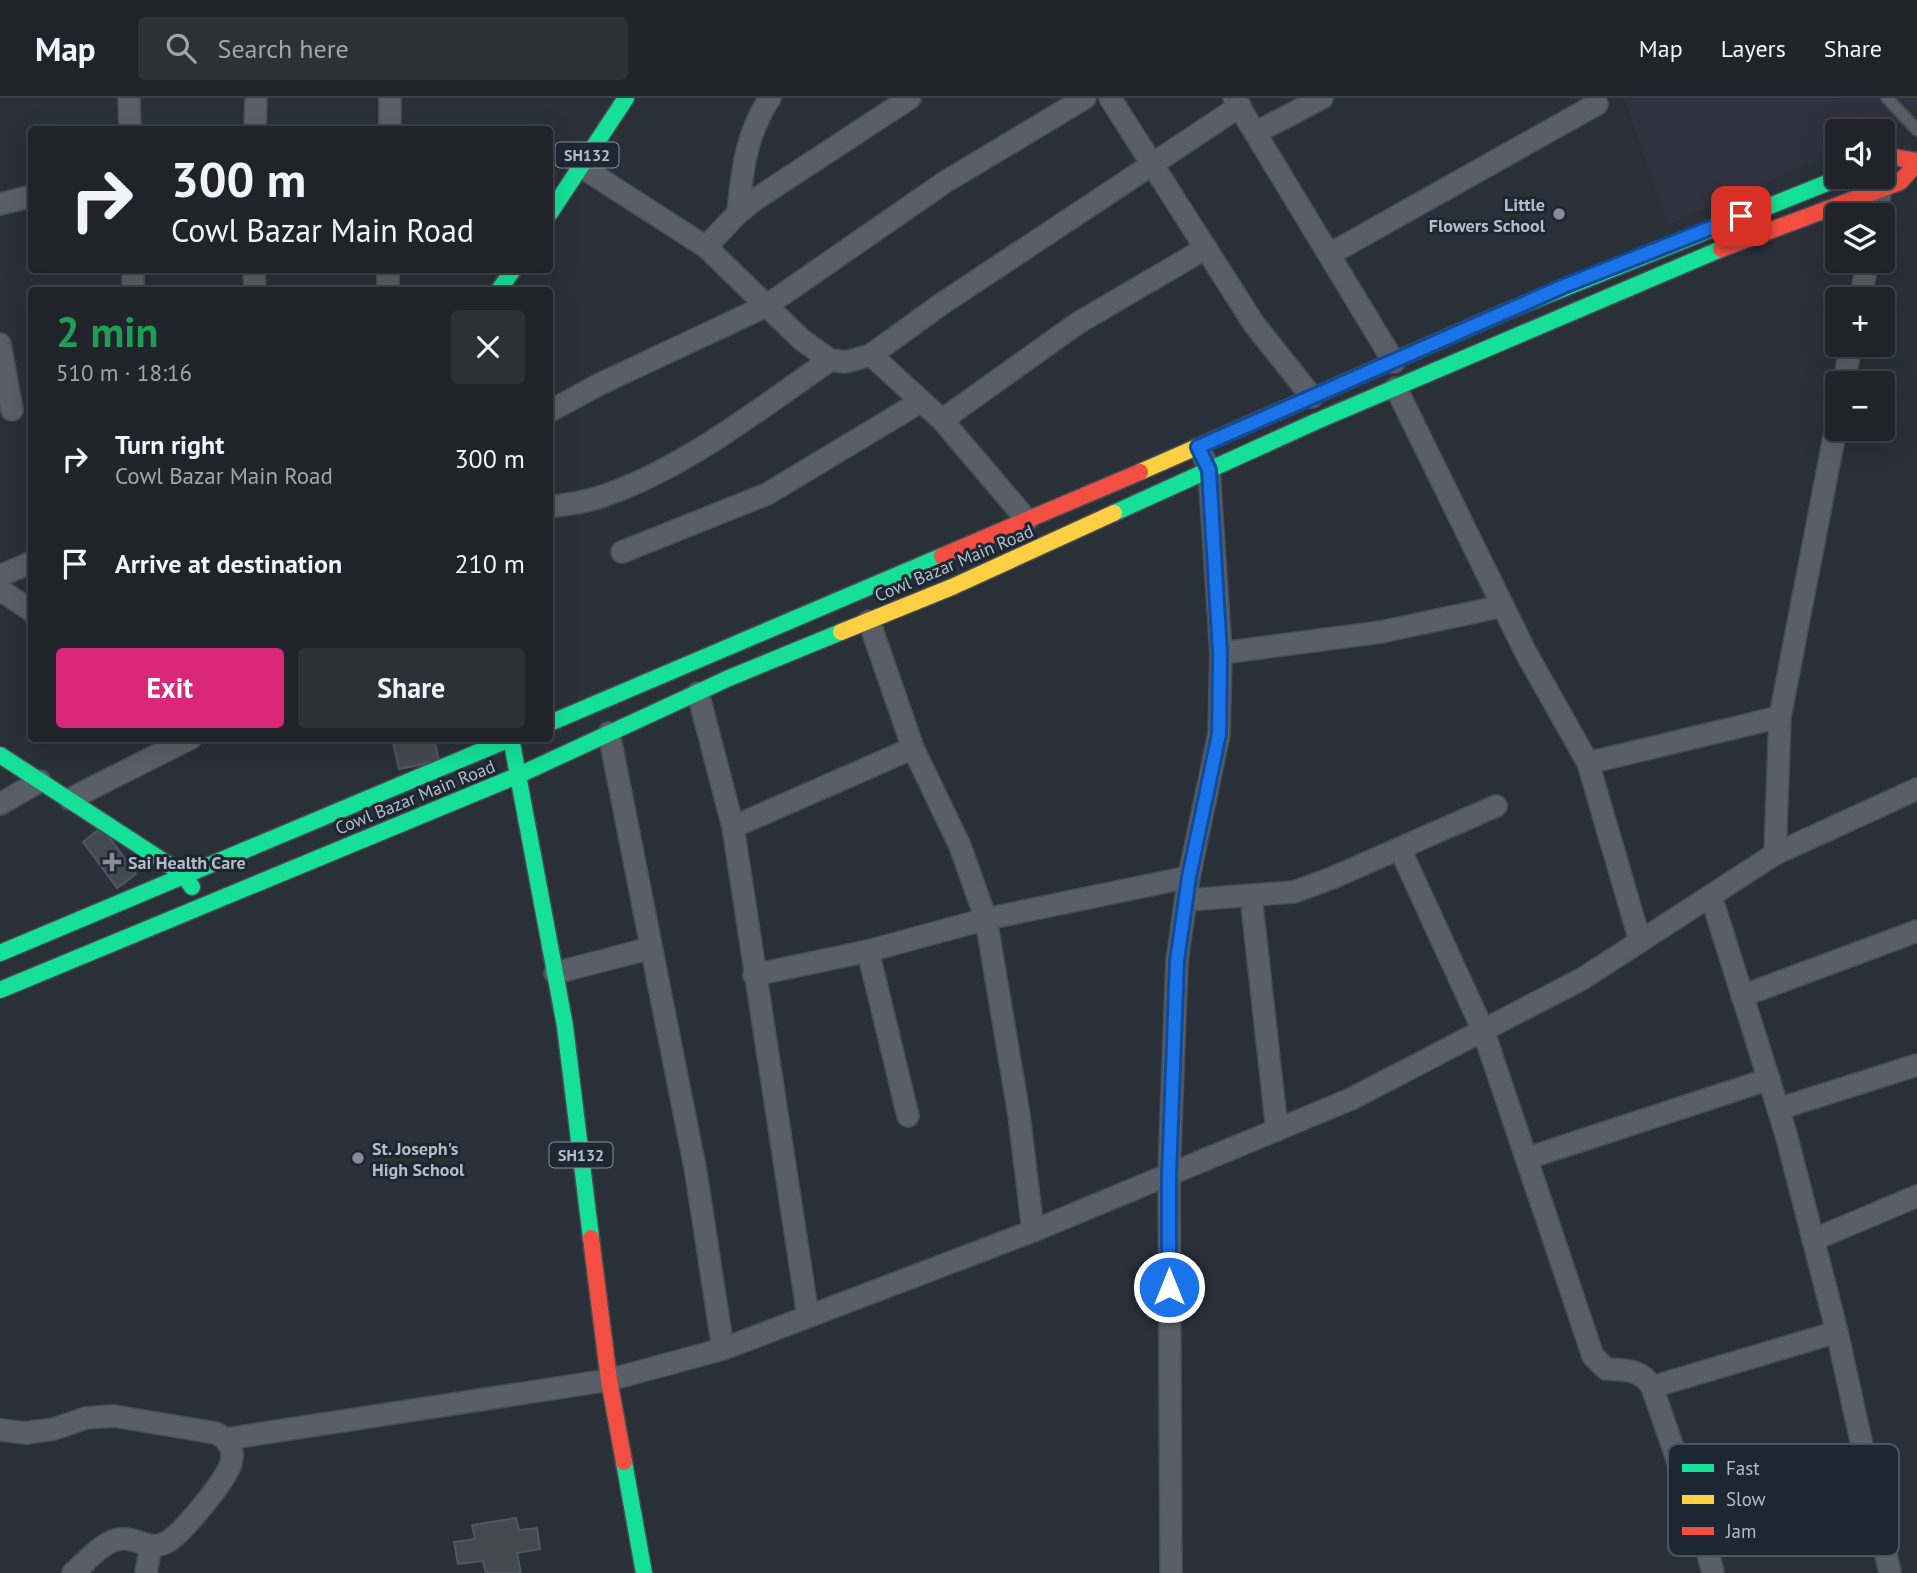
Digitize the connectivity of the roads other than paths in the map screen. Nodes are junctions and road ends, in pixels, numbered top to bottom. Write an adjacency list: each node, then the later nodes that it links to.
1 (129, 98): 14 (street)
2 (256, 98): 15 (street)
3 (390, 98): 16 (street)
4 (626, 98): 22 (street, SH132)
5 (770, 98): 30 (street)
6 (910, 98): 13 (street)
7 (1085, 98): 34 (street)
8 (1110, 98): 20 (street)
9 (1322, 98): 18 (street)
10 (1887, 98): 17 (lane)
11 (1237, 102): 18 (street); 20 (street)
12 (1597, 104): 33 (street)
13 (886, 108): 30 (street)
14 (130, 126)
15 (255, 126)
16 (390, 126)
17 (1917, 130)
18 (1255, 133): 33 (street)
19 (1895, 157): 21 (street, Cowl Bazar Main Road)
20 (1153, 162): 32 (street); 36 (street)
21 (1917, 162): 24 (street, Cowl Bazar Main Road)
22 (580, 166): 29 (street, SH132); 31 (street)
23 (1825, 184): 38 (street, Cowl Bazar Main Road)
24 (1895, 184)
25 (1881, 189): 27 (street); 39 (street, Cowl Bazar Main Road)
26 (28, 197): 28 (street)
27 (1878, 203)
28 (0, 204)
29 (553, 208)
30 (738, 213): 31 (street)
31 (706, 247): 34 (street)
32 (1206, 248): 40 (street); 44 (street)
33 (1330, 254): 38 (street)
34 (766, 306): 37 (street); 42 (street)
35 (0, 344): 43 (street)
36 (871, 355): 37 (street); 41 (street)
37 (830, 360): 48 (street)
38 (1394, 362): 40 (street, Cowl Bazar Main Road)
39 (1396, 388): 47 (street, Cowl Bazar Main Road); 54 (street)
40 (1311, 397): 46 (street, Cowl Bazar Main Road)
41 (920, 402): 44 (street); 50 (street)
42 (553, 409)
43 (15, 410)
44 (942, 420): 49 (street)
45 (1834, 441): 59 (street)
46 (1198, 447): 47 (street); 49 (street, Cowl Bazar Main Road)
47 (1209, 470): 56 (street, Cowl Bazar Main Road); 57 (street)
48 (553, 506)
49 (1027, 520): 60 (street, Cowl Bazar Main Road)
50 (622, 552)
51 (28, 564): 52 (street)
52 (0, 576)
53 (0, 590): 55 (street)
54 (1503, 606): 57 (street); 68 (street)
55 (28, 608)
56 (869, 621): 58 (street, Cowl Bazar Main Road); 66 (street)
57 (1220, 653): 79 (street)
58 (698, 693): 61 (street, Cowl Bazar Main Road); 75 (street)
59 (1780, 717): 68 (street); 77 (street)
60 (553, 722)
61 (609, 733): 69 (street, Cowl Bazar Main Road); 87 (street)
62 (183, 742): 72 (street)
63 (495, 742): 65 (street)
64 (512, 742): 69 (street, SH132)
65 (468, 747): 78 (street)
66 (913, 748): 75 (street); 84 (street)
67 (0, 755): 70 (street)
68 (1588, 763): 86 (street)
69 (519, 775): 83 (street, Cowl Bazar Main Road); 90 (street, SH132)
70 (40, 780): 72 (street); 73 (street)
71 (1917, 789): 77 (street)
72 (70, 799): 78 (street)
73 (0, 804)
74 (1496, 806): 76 (street)
75 (733, 827): 91 (street)
76 (1400, 849): 80 (street); 94 (street)
77 (1775, 855): 81 (street)
78 (183, 874): 83 (street); 89 (street)
79 (1189, 877): 82 (street); 84 (street)
80 (1251, 895): 82 (street); 99 (street)
81 (1711, 896): 86 (street); 93 (street)
82 (1187, 900): 101 (street)
83 (204, 905): 92 (street, Cowl Bazar Main Road)
84 (986, 919): 88 (street); 103 (street)
85 (1917, 931): 93 (street)
86 (1640, 940): 94 (street)
87 (651, 948): 90 (street); 107 (street)
88 (868, 951): 91 (street); 98 (street)
89 (0, 953)
90 (555, 973): 108 (street, SH132)
91 (754, 975): 105 (street)
92 (0, 990)
93 (1742, 996): 96 (street)
94 (1483, 1030): 99 (street); 100 (street)
95 (1917, 1065): 97 (street)
96 (1769, 1079): 97 (street); 100 (street)
97 (1778, 1109): 104 (street)
98 (908, 1115)
99 (1277, 1130): 101 (street)
100 (1528, 1158): 109 (street)
101 (1169, 1175): 103 (street); 119 (street)
102 (1917, 1196): 104 (street)
103 (1032, 1231): 105 (street)
104 (1813, 1240): 106 (street)
105 (807, 1316): 107 (street)
106 (1837, 1332): 109 (street); 113 (street)
107 (723, 1349): 108 (street)
108 (609, 1380): 111 (street); 118 (street, SH132)
109 (1653, 1388): 112 (street)
110 (0, 1430): 111 (street)
111 (226, 1439): 114 (street)
112 (1672, 1444)
113 (1861, 1444)
114 (151, 1546): 116 (street); 117 (street)
115 (1709, 1556): 120 (street)
116 (73, 1573)
117 (146, 1573)
118 (644, 1573)
119 (1171, 1573)
120 (1713, 1573)

